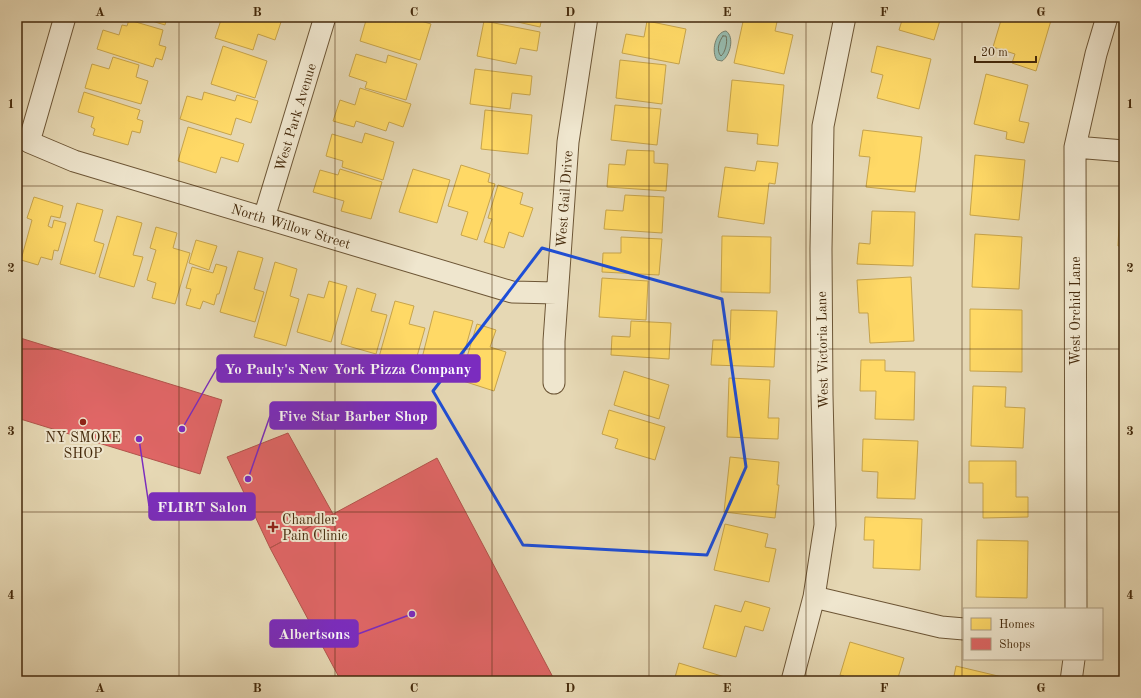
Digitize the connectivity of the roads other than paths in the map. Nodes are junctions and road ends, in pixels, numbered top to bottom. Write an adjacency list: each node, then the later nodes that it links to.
1 (65, 17): 8 (street, North Willow Street)
2 (325, 17): 8 (street, West Park Avenue)
3 (587, 17): 9 (street, West Gail Drive)
4 (845, 17): 11 (street, West Victoria Lane)
5 (1106, 17): 6 (street, West Orchid Lane)
6 (1075, 147): 7 (street); 12 (street, West Orchid Lane)
7 (1124, 151)
8 (264, 218): 9 (street, North Willow Street)
9 (557, 293): 10 (street, West Gail Drive)
10 (554, 383)
11 (814, 596): 13 (street); 15 (street, West Victoria Lane)
12 (1076, 608)
13 (963, 629)
14 (1074, 660): 16 (street)
15 (792, 681)
16 (1070, 681)

